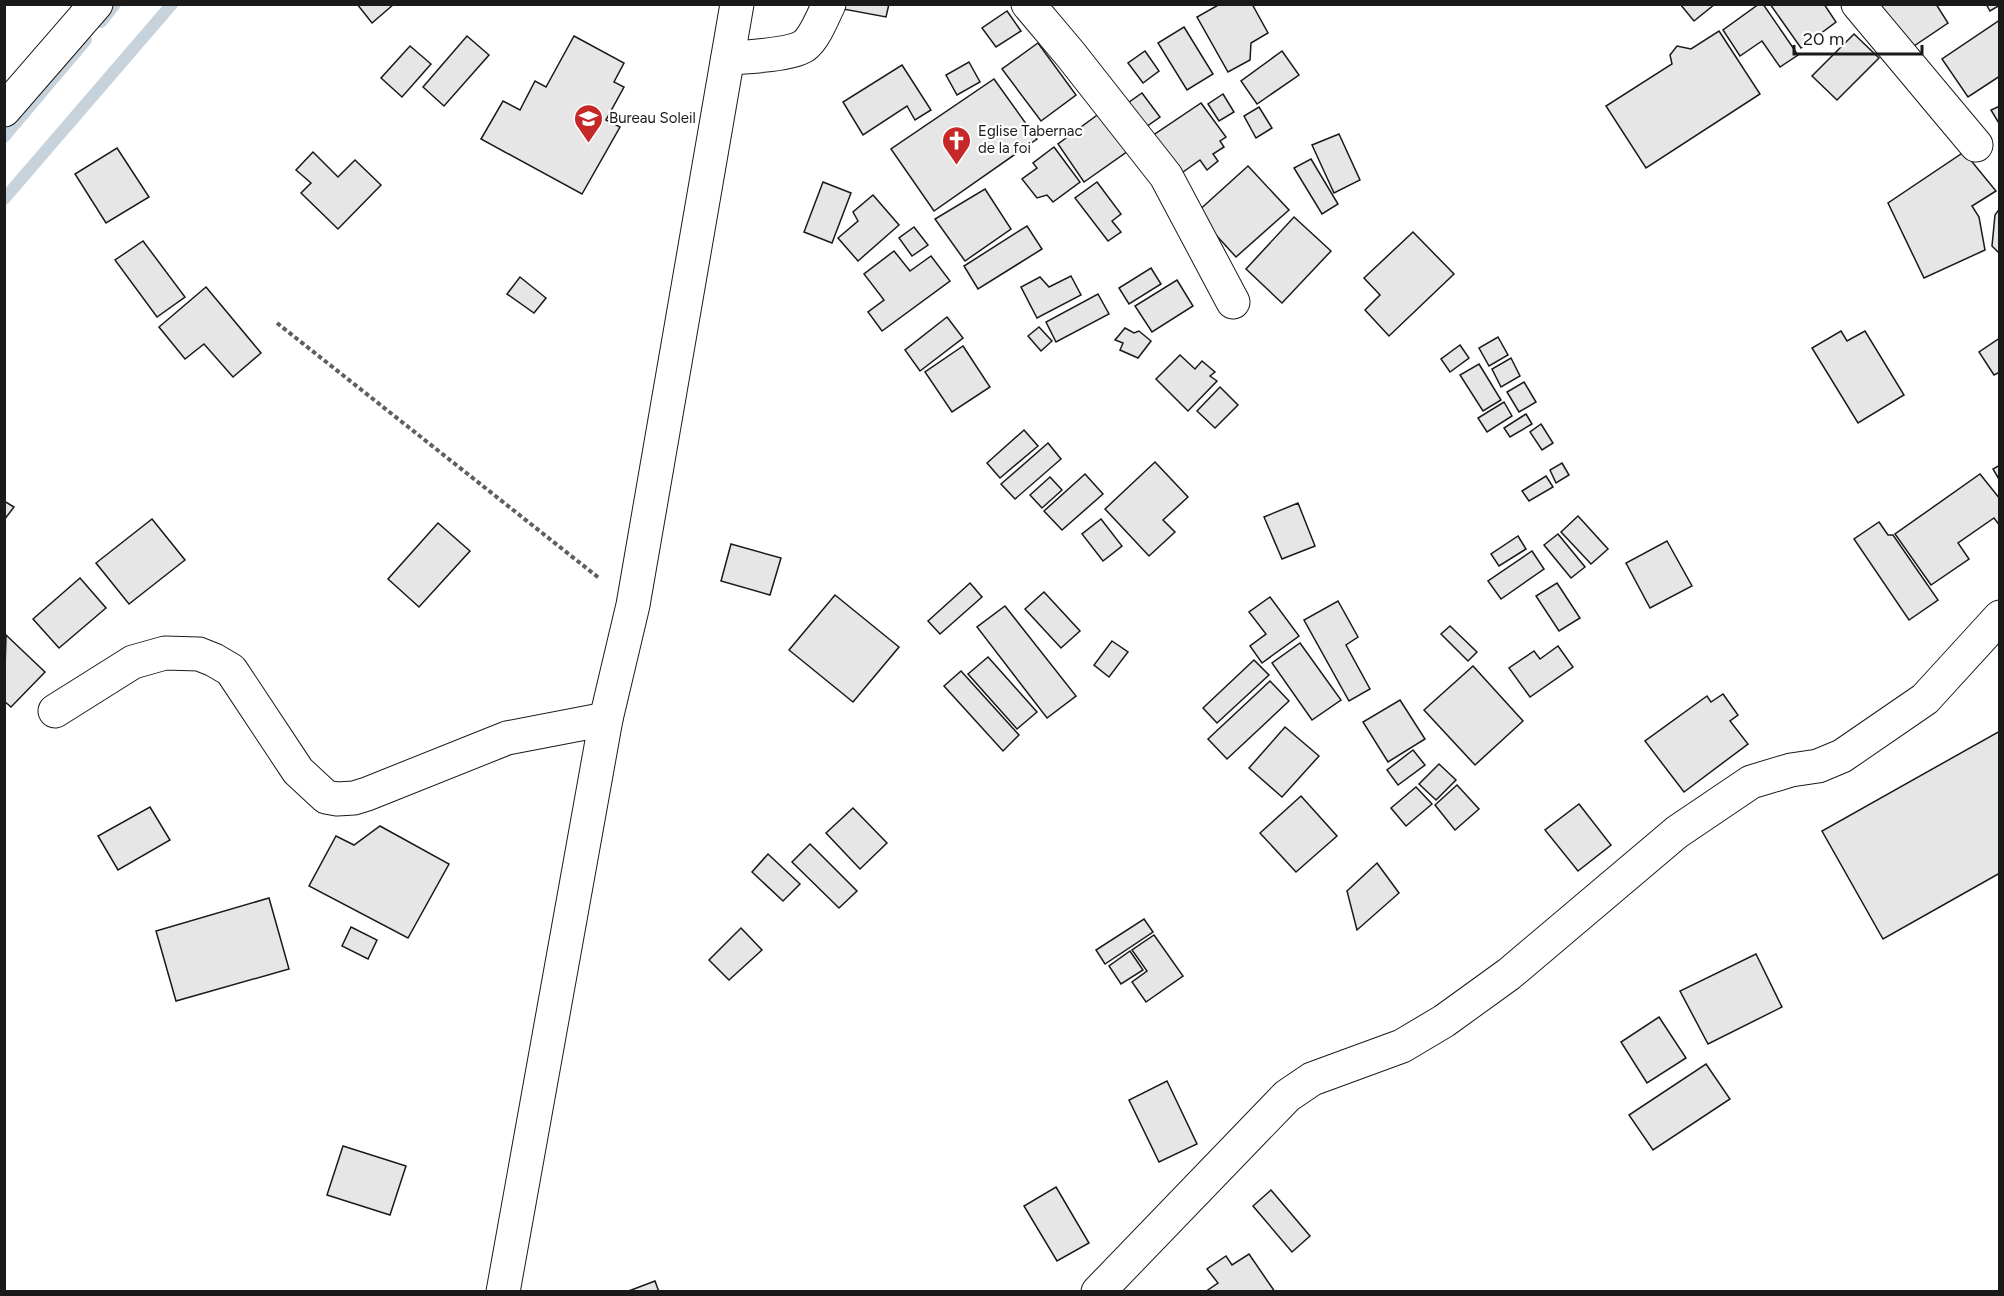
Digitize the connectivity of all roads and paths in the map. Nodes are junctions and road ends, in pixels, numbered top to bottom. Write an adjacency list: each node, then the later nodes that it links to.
1 (96, 4): 7 (street)
2 (737, 4): 6 (street)
3 (829, 4): 6 (street)
4 (1028, 4): 9 (street)
5 (1858, 4): 8 (street)
6 (728, 58): 11 (street)
7 (4, 110)
8 (1976, 145)
9 (1233, 302)
10 (277, 323): 11 (path)
11 (633, 605): 14 (street)
12 (2000, 617): 16 (street)
13 (55, 711): 14 (street)
14 (606, 719): 15 (street)
15 (503, 1292)
16 (1098, 1292)

